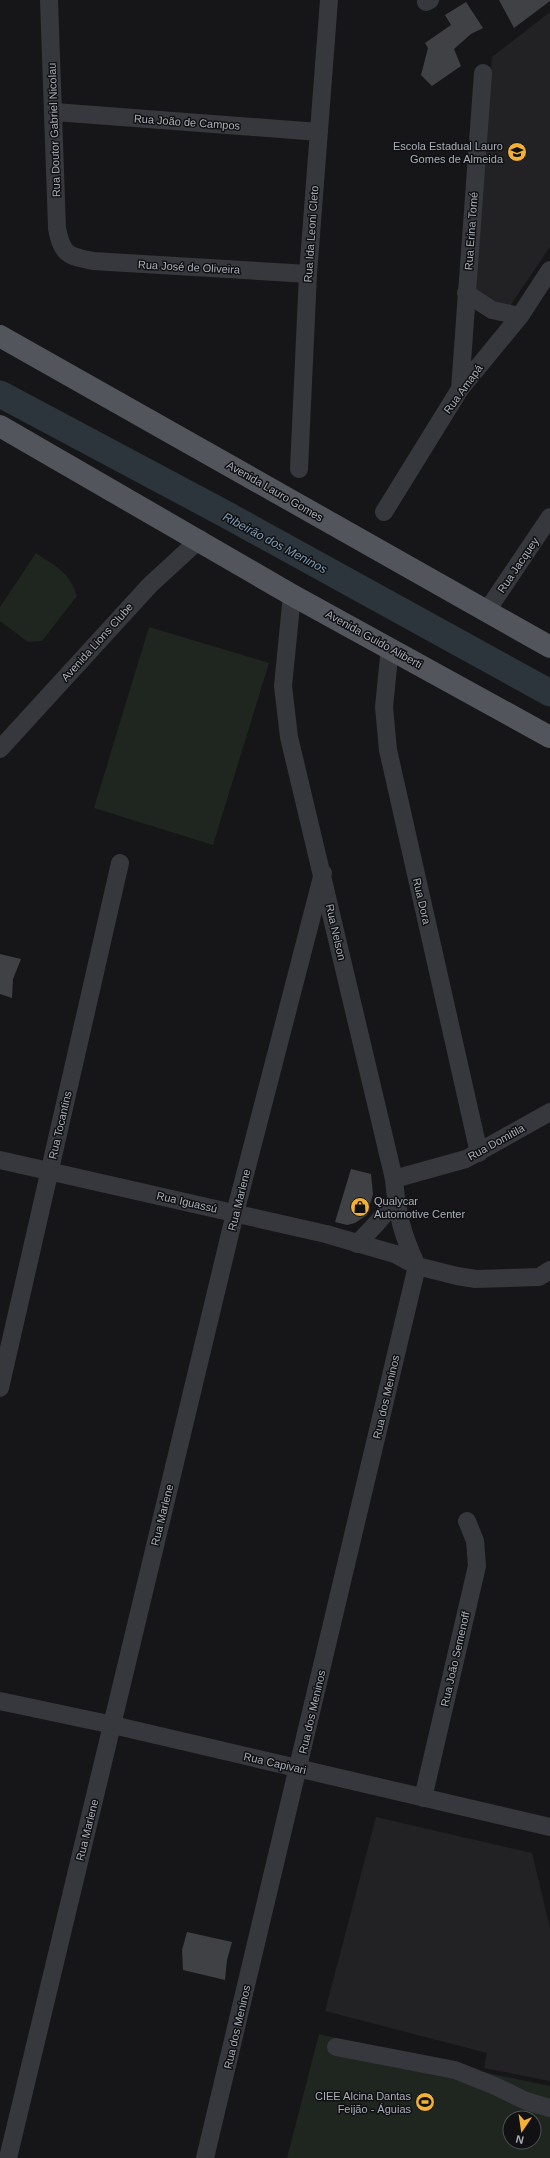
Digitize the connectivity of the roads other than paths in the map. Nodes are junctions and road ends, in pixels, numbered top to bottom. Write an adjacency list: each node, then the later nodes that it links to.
1 (49, 0): 4 (street, Rua Doutor Gabriel Nicolau)
2 (329, 0): 5 (street, Rua Ida Leoni Cleto)
3 (483, 73): 9 (street, Rua Erina Tomé)
4 (55, 112): 5 (street, Rua João de Campos); 6 (street, Rua Doutor Gabriel Nicolau)
5 (319, 132): 8 (street, Rua Ida Leoni Cleto)
6 (70, 256): 8 (street, Rua José de Oliveira)
7 (550, 270): 10 (street, Rua Amapá)
8 (308, 274): 14 (street, Rua Ida Leoni Cleto)
9 (466, 293): 10 (street); 12 (street, Rua Erina Tomé)
10 (520, 316): 12 (street, Rua Amapá)
11 (0, 336): 19 (main road, Avenida Lauro Gomes)
12 (460, 389): 15 (street, Rua Amapá)
13 (0, 426): 17 (main road)
14 (299, 469)
15 (384, 512)
16 (550, 518): 19 (street, Rua Jacquey)
17 (200, 540): 18 (main road, Avenida Guido Aliberti); 23 (street, Avenida Lions Clube)
18 (292, 594): 20 (main road, Avenida Guido Aliberti); 25 (street, Rua Nelson)
19 (486, 612): 21 (main road, Avenida Lauro Gomes)
20 (390, 647): 22 (main road, Avenida Guido Aliberti); 27 (street, Rua Dora)
21 (550, 647)
22 (550, 737)
23 (0, 749)
24 (120, 862): 29 (street, Rua Tocantins)
25 (323, 873): 30 (street, Rua Nelson); 32 (street, Rua Marlene)
26 (550, 1112): 27 (street, Rua Domitila)
27 (479, 1153): 30 (street, Rua Domitila)
28 (0, 1160): 29 (street, Rua Iguassú)
29 (49, 1170): 32 (street, Rua Iguassú); 36 (street, Rua Tocantins)
30 (394, 1179): 31 (street, Rua Nelson)
31 (396, 1200): 33 (street); 34 (street, Rua Nelson)
32 (235, 1213): 33 (street, Rua Iguassú); 39 (street, Rua Marlene)
33 (357, 1244): 34 (street, Rua Iguassú)
34 (417, 1266): 35 (street, Rua Iguassú); 40 (street, Rua dos Meninos)
35 (550, 1270)
36 (0, 1388)
37 (467, 1521): 41 (street, Rua João Semenoff)
38 (0, 1701): 39 (street, Rua Capivari)
39 (113, 1725): 40 (street, Rua Capivari); 45 (street, Rua Marlene)
40 (299, 1768): 41 (street, Rua Capivari); 46 (street, Rua dos Meninos)
41 (423, 1798): 42 (street, Rua Capivari)
42 (550, 1829)
43 (336, 2046): 44 (street)
44 (550, 2108)
45 (8, 2158)
46 (205, 2158)

